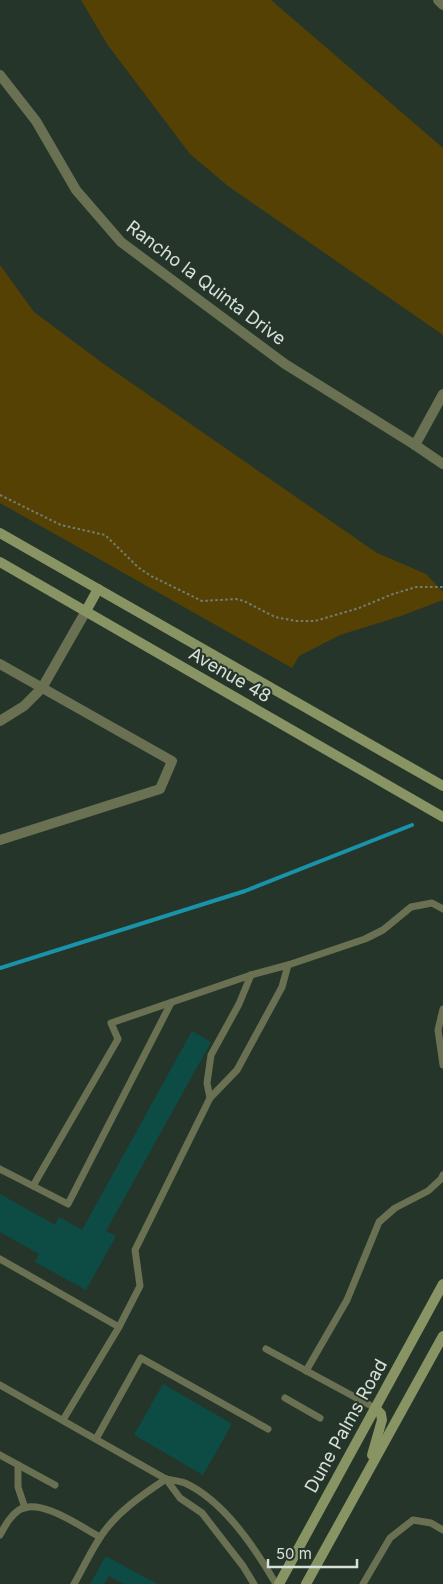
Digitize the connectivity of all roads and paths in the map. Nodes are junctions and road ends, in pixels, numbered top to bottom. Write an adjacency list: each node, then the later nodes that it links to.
1 (438, 0): 2 (street)
2 (443, 5)
3 (0, 75): 5 (street, Rancho la Quinta Drive)
4 (443, 394): 5 (street)
5 (415, 445): 6 (street, Rancho la Quinta Drive)
6 (443, 464)
7 (0, 495): 10 (path)
8 (0, 534): 11 (main road, Avenue 48)
9 (0, 562): 12 (main road, Avenue 48)
10 (443, 587)
11 (98, 589): 12 (main road); 16 (main road, Avenue 48)
12 (86, 611): 14 (street); 17 (main road, Avenue 48)
13 (0, 664): 14 (street)
14 (42, 688): 15 (street); 18 (street)
15 (0, 721)
16 (443, 786)
17 (443, 817)
18 (0, 840)
19 (443, 909): 20 (lane)
20 (288, 965): 21 (lane); 26 (lane)
21 (251, 975): 22 (lane); 26 (lane)
22 (171, 1003): 29 (lane); 29 (lane)
23 (443, 1009): 24 (lane)
24 (441, 1040): 25 (lane)
25 (443, 1066)
26 (210, 1098): 32 (lane)
27 (0, 1169): 29 (lane)
28 (443, 1175): 35 (lane)
29 (33, 1186)
30 (0, 1258): 32 (lane)
31 (443, 1284): 38 (main road, Dune Palms Road)
32 (119, 1327): 40 (lane)
33 (443, 1336): 45 (main road)
34 (266, 1349): 35 (lane)
35 (306, 1370): 38 (lane)
36 (0, 1384): 40 (lane)
37 (285, 1398): 39 (lane)
38 (375, 1408): 45 (main road); 54 (main road, Dune Palms Road)
39 (320, 1418)
40 (64, 1420): 42 (lane)
41 (268, 1429): 42 (lane)
42 (96, 1439): 46 (lane)
43 (0, 1455): 44 (lane)
44 (18, 1465): 47 (lane); 48 (lane)
45 (367, 1472): 55 (main road)
46 (166, 1478): 51 (lane); 53 (lane); 54 (lane)
47 (55, 1485)
48 (25, 1508): 50 (lane); 51 (lane)
49 (443, 1530): 56 (lane)
50 (0, 1535)
51 (100, 1537): 52 (lane)
52 (74, 1584)
53 (254, 1584)
54 (277, 1584)
55 (306, 1584)
56 (363, 1584)

